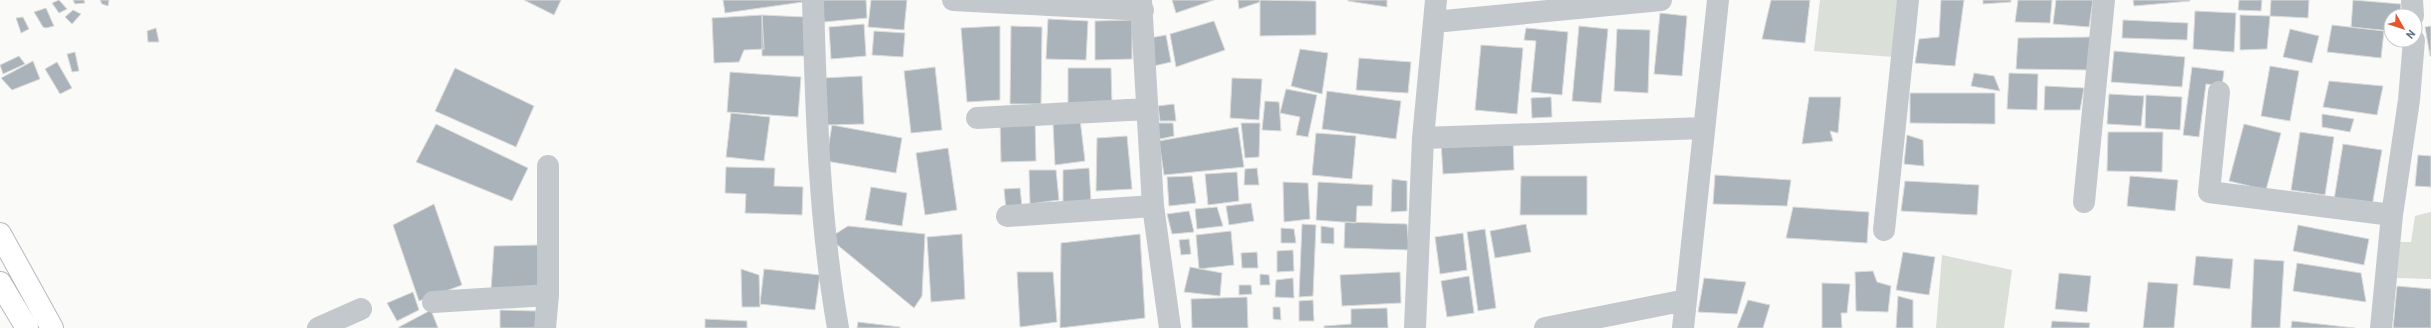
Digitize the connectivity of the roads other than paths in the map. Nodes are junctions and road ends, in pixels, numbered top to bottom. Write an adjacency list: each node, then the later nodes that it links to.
1 (813, 0): 32 (street)
2 (954, 0): 8 (street)
3 (1436, 0): 9 (street)
4 (1661, 0): 9 (street)
5 (1718, 0): 14 (street)
6 (1908, 0): 21 (street)
7 (2104, 0): 17 (street)
8 (1142, 5): 12 (street)
9 (1434, 22): 15 (street)
10 (2413, 48): 19 (street)
11 (2219, 92): 19 (street)
12 (1147, 109): 13 (street); 18 (street)
13 (977, 118)
14 (1703, 128): 15 (street); 25 (street)
15 (1423, 138): 34 (street)
16 (548, 166): 24 (street)
17 (2084, 202)
18 (1153, 206): 20 (street); 33 (street)
19 (2392, 215): 37 (street)
20 (1007, 216)
21 (1884, 230)
22 (0, 234): 29 (main road)
23 (0, 283): 28 (main road)
24 (548, 295): 26 (street); 31 (street)
25 (1686, 300): 35 (street); 36 (street)
26 (433, 302)
27 (361, 309): 30 (street)
28 (26, 328)
29 (52, 328)
30 (318, 328)
31 (545, 328)
32 (838, 328)
33 (1170, 328)
34 (1415, 328)
35 (1545, 328)
36 (1683, 328)
37 (2381, 328)

